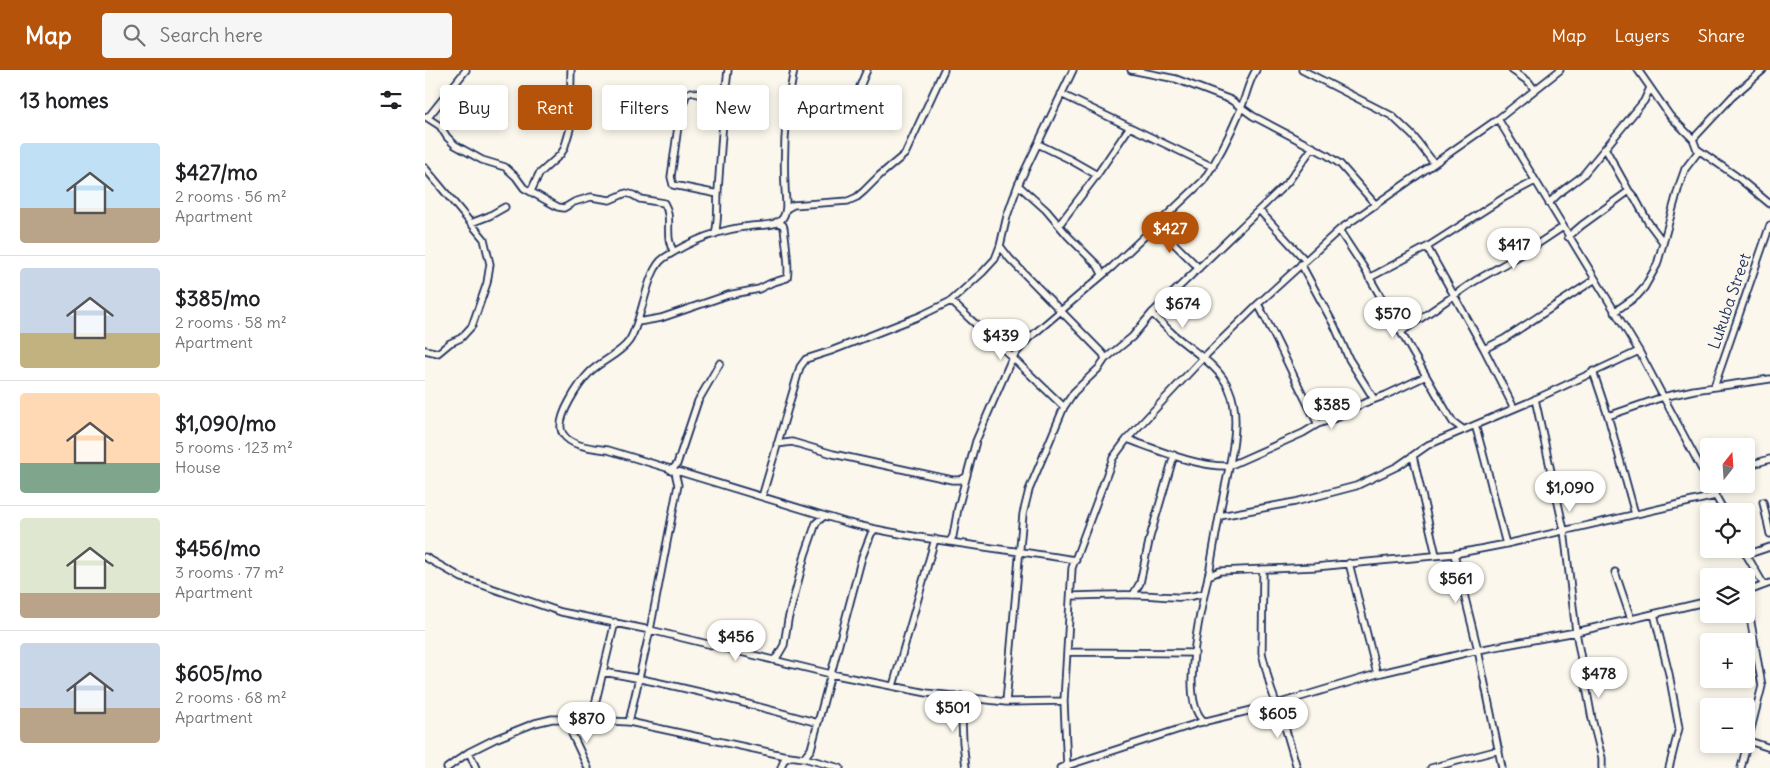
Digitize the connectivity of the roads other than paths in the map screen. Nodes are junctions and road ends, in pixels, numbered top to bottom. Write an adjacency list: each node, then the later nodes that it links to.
1 (465, 70): 25 (street)
2 (570, 70): 41 (street)
3 (728, 70): 16 (street)
4 (794, 70): 17 (street)
5 (867, 70): 18 (street)
6 (944, 70): 48 (street)
7 (1073, 70): 23 (street)
8 (1131, 70): 24 (street)
9 (1256, 70): 24 (street)
10 (1302, 70): 35 (street)
11 (1512, 70): 15 (street)
12 (1560, 70): 19 (street)
13 (1638, 70): 20 (street)
14 (1763, 70): 30 (street)
15 (1529, 82): 19 (street); 21 (street)
16 (726, 85)
17 (791, 85)
18 (861, 85)
19 (1540, 86): 21 (street)
20 (1650, 88): 30 (street); 33 (street)
21 (1534, 89): 26 (street)
22 (697, 93): 43 (street)
23 (1061, 94): 27 (street); 31 (street)
24 (1241, 108): 32 (street); 36 (street)
25 (425, 117): 41 (street)
26 (1498, 119): 35 (street); 39 (street)
27 (1129, 128): 36 (street); 38 (street)
28 (722, 130): 43 (street)
29 (787, 130): 48 (street)
30 (1693, 139): 34 (street)
31 (1038, 144): 38 (street); 40 (street)
32 (1313, 147): 46 (street); 49 (street)
33 (1605, 148): 42 (street); 44 (street)
34 (1697, 148): 45 (street); 59 (street)
35 (1434, 163): 46 (street)
36 (1213, 167): 53 (street)
37 (425, 168): 51 (street)
38 (1097, 176): 52 (street)
39 (1535, 181): 44 (street); 61 (street)
40 (1018, 185): 52 (street); 60 (street)
41 (531, 191): 62 (street)
42 (1629, 191): 58 (street); 59 (street)
43 (718, 194): 57 (street)
44 (1549, 204): 55 (street)
45 (1770, 204)
46 (1376, 205): 56 (street)
47 (505, 207): 51 (street)
48 (786, 209): 50 (street)
49 (1259, 210): 63 (street); 64 (street)
50 (776, 222): 57 (street); 74 (street)
51 (471, 223): 77 (street)
52 (1059, 225): 65 (street)
53 (1155, 225): 64 (street); 65 (street)
54 (1770, 225): 86 (street, Lukuba Street)
55 (1563, 227): 58 (street); 68 (street)
56 (1339, 230): 63 (street); 66 (street)
57 (715, 234): 62 (street)
58 (1569, 237): 67 (street)
59 (1663, 242): 72 (street)
60 (1000, 246): 69 (street); 71 (street)
61 (1427, 247): 66 (street); 68 (street)
62 (674, 252): 74 (street)
63 (1303, 262): 70 (street); 88 (street)
64 (1199, 268): 73 (street)
65 (1102, 274): 71 (street)
66 (1369, 278): 75 (street)
67 (1595, 280): 72 (street); 76 (street)
68 (1454, 296): 75 (street); 76 (street)
69 (951, 301): 79 (street); 97 (street)
70 (1258, 304): 80 (street); 93 (street)
71 (1062, 312): 79 (street); 81 (street)
72 (1614, 312): 78 (street)
73 (1152, 313): 80 (street); 81 (street)
74 (638, 322): 104 (street)
75 (1401, 332): 84 (street)
76 (1484, 349): 91 (street)
77 (425, 350)
78 (1639, 352): 83 (street); 87 (street)
79 (1012, 358): 90 (street); 105 (street)
80 (1203, 358): 96 (street); 102 (street)
81 (1105, 359): 90 (street)
82 (721, 363): 104 (street)
83 (1593, 371): 89 (street); 92 (street)
84 (1427, 376): 88 (street); 95 (street)
85 (1770, 379): 86 (street)
86 (1714, 387): 87 (street)
87 (1663, 397): 92 (street); 103 (street)
88 (1374, 399): 93 (street)
89 (1535, 399): 91 (street); 115 (street)
90 (1064, 407): 122 (street)
91 (1514, 408): 94 (street)
92 (1608, 416): 111 (street)
93 (1318, 424): 102 (street)
94 (1475, 425): 95 (street); 119 (street)
95 (1464, 430): 99 (street)
96 (1127, 440): 98 (street); 127 (street)
97 (777, 444): 105 (street); 108 (street)
98 (1174, 455): 102 (street); 135 (street)
99 (1413, 456): 112 (street); 124 (street)
100 (1770, 459): 101 (street)
101 (1755, 463)
102 (1229, 466): 112 (street)
103 (1700, 467)
104 (673, 471): 108 (street); 142 (street)
105 (966, 476): 118 (street)
106 (1714, 493): 107 (street)
107 (1715, 496): 110 (street); 111 (street)
108 (762, 497): 113 (street)
109 (1763, 502): 116 (street)
110 (1719, 503)
111 (1635, 514): 115 (street)
112 (1220, 516): 131 (street)
113 (823, 517): 114 (street); 147 (street)
114 (875, 529): 117 (street); 149 (street)
115 (1564, 530): 119 (street); 143 (street)
116 (1770, 534)
117 (935, 539): 118 (street); 152 (street)
118 (950, 541): 122 (street)
119 (1506, 544): 123 (street)
120 (1770, 547): 121 (street)
121 (1755, 550)
122 (1019, 551): 127 (street); 155 (street)
123 (1454, 554): 124 (street); 144 (street)
124 (1436, 555): 128 (street)
125 (425, 557): 140 (street)
126 (1749, 558): 132 (street)
127 (1076, 560): 136 (street)
128 (1349, 564): 129 (street); 150 (street)
129 (1263, 570): 131 (street); 156 (street)
130 (1615, 572): 139 (street)
131 (1208, 576): 134 (street)
132 (1767, 584): 133 (street)
133 (1755, 589)
134 (1204, 593): 135 (street); 146 (street)
135 (1133, 595): 136 (street)
136 (1071, 596): 145 (street)
137 (1700, 603): 138 (street)
138 (1654, 614): 139 (street); 182 (street)
139 (1631, 619): 143 (street)
140 (615, 622): 142 (street); 148 (street)
141 (1751, 623): 157 (street)
142 (650, 630): 147 (street); 151 (street)
143 (1576, 632): 144 (street); 181 (street)
144 (1478, 650): 150 (street); 165 (street)
145 (1067, 652): 146 (street); 154 (street)
146 (1195, 653): 161 (street)
147 (773, 660): 149 (street)
148 (603, 672): 151 (street); 159 (street)
149 (831, 674): 152 (street); 162 (street)
150 (1377, 674): 156 (street)
151 (639, 678): 160 (street); 162 (street)
152 (893, 686): 153 (street)
153 (961, 696): 155 (street); 176 (street)
154 (1064, 701): 155 (street); 170 (street)
155 (1006, 702)
156 (1277, 704): 161 (street); 178 (street)
157 (1755, 715)
158 (575, 719): 159 (street); 166 (street); 173 (street)
159 (587, 719): 160 (street)
160 (629, 722): 168 (street)
161 (1205, 722): 170 (street)
162 (818, 723): 169 (street)
163 (1755, 742): 164 (street)
164 (1770, 748)
165 (1499, 750): 179 (street); 180 (street)
166 (469, 752): 171 (street); 172 (street)
167 (1745, 753): 183 (street)
168 (794, 756): 169 (street); 174 (street)
169 (804, 758): 175 (street)
170 (1067, 767): 177 (street)
171 (447, 768)
172 (476, 768)
173 (588, 768)
174 (781, 768)
175 (840, 768)
176 (966, 768)
177 (1059, 768)
178 (1297, 768)
179 (1435, 768)
180 (1502, 768)
181 (1602, 768)
182 (1669, 768)
183 (1741, 768)

